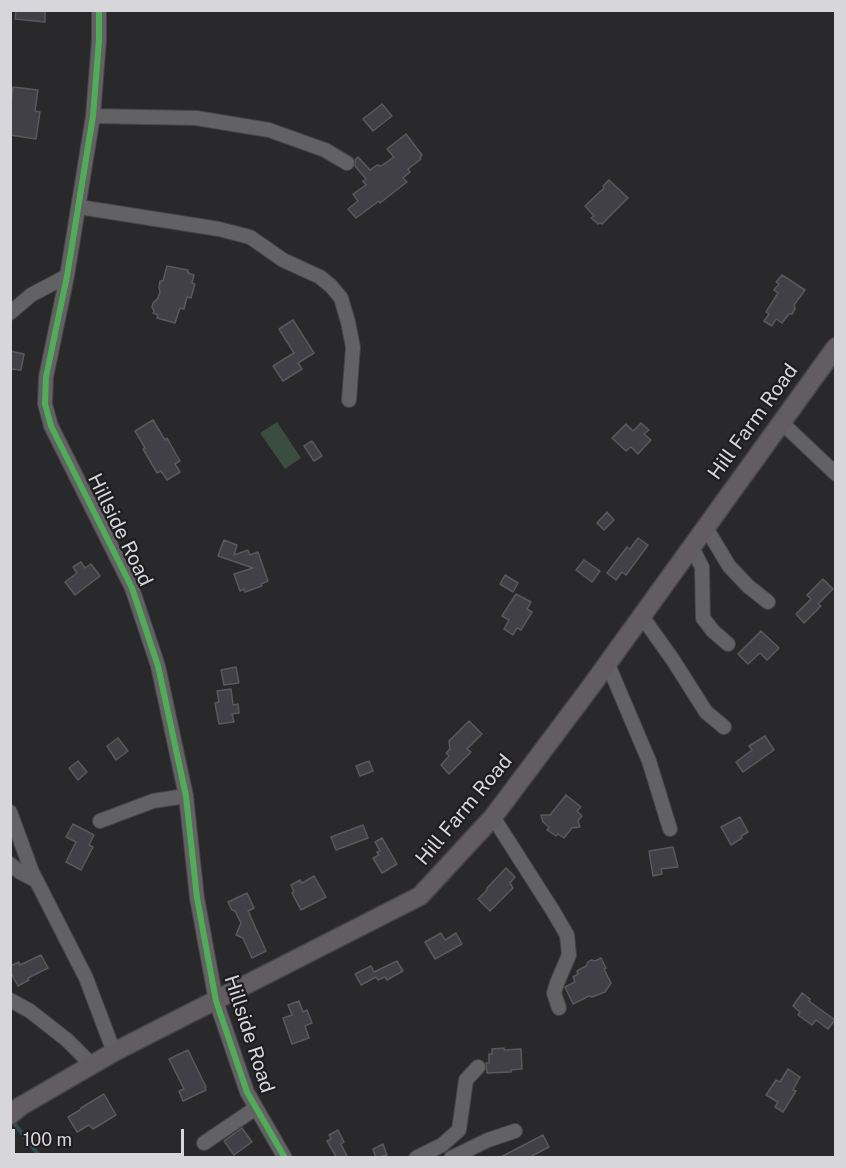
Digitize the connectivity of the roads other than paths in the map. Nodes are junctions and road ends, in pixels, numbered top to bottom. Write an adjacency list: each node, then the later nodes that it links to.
1 (99, 10): 2 (street, Hillside Road)
2 (93, 116): 3 (street); 4 (street, Hillside Road)
3 (347, 163)
4 (79, 207): 5 (street, Hillside Road); 8 (street)
5 (67, 276): 6 (street); 18 (street, Hillside Road)
6 (10, 313)
7 (836, 347): 9 (main road, Hill Farm Road)
8 (349, 400)
9 (781, 422): 10 (street); 11 (main road, Hill Farm Road)
10 (836, 474)
11 (705, 526): 12 (main road, Hill Farm Road); 13 (street)
12 (691, 546): 14 (main road, Hill Farm Road); 15 (street)
13 (768, 602)
14 (641, 615): 16 (main road, Hill Farm Road); 17 (street)
15 (728, 644)
16 (608, 662): 20 (main road, Hill Farm Road); 22 (street)
17 (724, 727)
18 (186, 796): 21 (street); 26 (street, Hillside Road)
19 (10, 812): 24 (street)
20 (494, 817): 26 (main road, Hill Farm Road); 27 (street)
21 (100, 821)
22 (670, 829)
23 (10, 864): 24 (street)
24 (37, 881): 28 (street)
25 (10, 1000): 29 (street)
26 (216, 1001): 28 (main road, Hill Farm Road); 31 (street, Hillside Road)
27 (559, 1008)
28 (114, 1052): 29 (main road, Hill Farm Road)
29 (92, 1065): 32 (main road, Hill Farm Road)
30 (478, 1067): 36 (street)
31 (256, 1108): 34 (street); 35 (street, Hillside Road)
32 (16, 1111)
33 (515, 1131): 37 (street)
34 (204, 1143)
35 (285, 1158)
36 (416, 1158)
37 (451, 1158)

